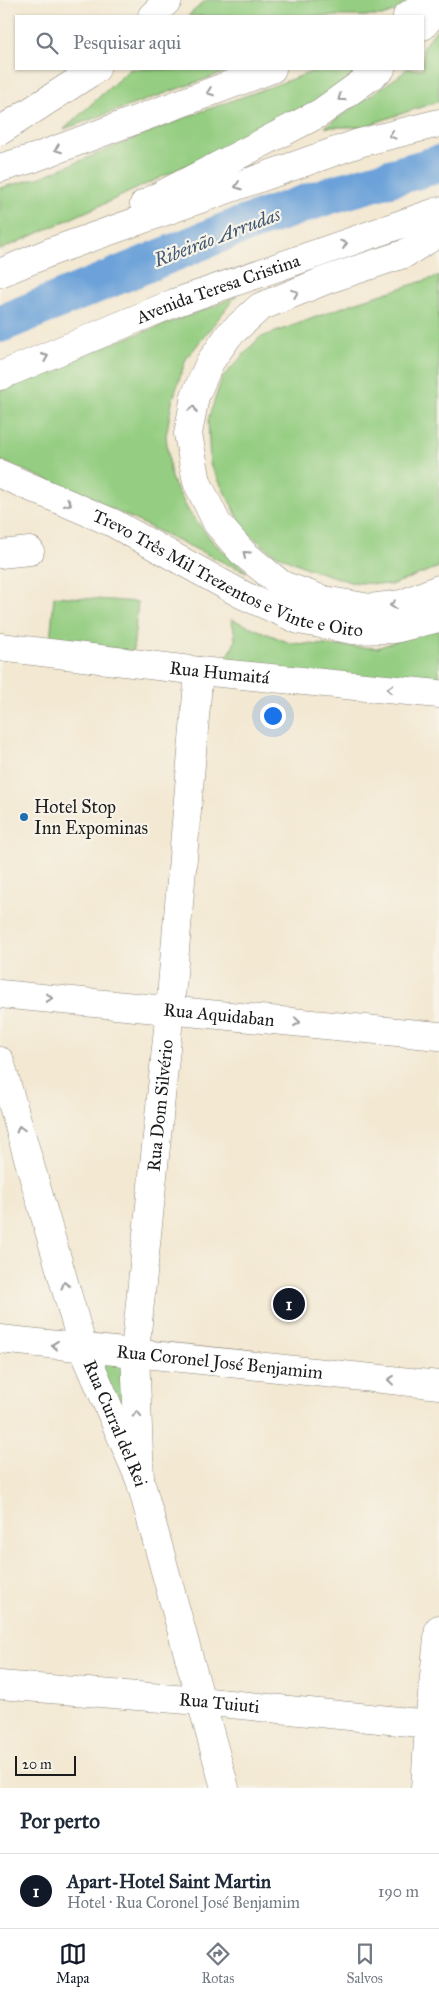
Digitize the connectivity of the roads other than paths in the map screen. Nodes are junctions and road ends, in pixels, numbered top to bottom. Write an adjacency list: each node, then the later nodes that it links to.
1 (168, 0): 4 (main road)
2 (429, 0): 5 (main road)
3 (439, 6): 6 (main road)
4 (153, 15)
5 (408, 15)
6 (424, 25)
7 (94, 70): 11 (main road)
8 (269, 70): 12 (main road, one-way to 12)
9 (379, 70): 16 (main road, one-way to 16)
10 (439, 123): 16 (main road, one-way to 16)
11 (0, 131)
12 (0, 168)
13 (439, 211): 19 (main road, Avenida Teresa Cristina, one-way to 13)
14 (439, 232): 17 (main road)
15 (439, 245): 17 (main road)
16 (53, 251): 18 (main road)
17 (404, 254): 23 (main road, Trevo Três Mil Trezentos e Vinte e Oito, one-way to 17)
18 (0, 273)
19 (0, 376)
20 (8, 480): 24 (main road, Trevo Três Mil Trezentos e Vinte e Oito, one-way to 24)
21 (30, 551): 22 (main road)
22 (0, 554)
23 (439, 589)
24 (439, 618)
25 (0, 647): 26 (main road, Rua Humaitá)
26 (199, 671): 27 (main road, Rua Humaitá, one-way to 26); 29 (main road, Rua Dom Silvério)
27 (439, 694)
28 (0, 994): 29 (main road, Rua Aquidaban, one-way to 29)
29 (170, 1009): 30 (main road, Rua Aquidaban, one-way to 30); 34 (main road, Rua Dom Silvério)
30 (439, 1036)
31 (0, 1061): 33 (main road, Rua Curral del Rei, one-way to 31)
32 (0, 1339): 33 (main road, Rua Coronel José Benjamim, one-way to 32)
33 (83, 1348): 34 (main road, Rua Coronel José Benjamim); 36 (main road, Rua Curral del Rei)
34 (135, 1352): 35 (main road, Rua Coronel José Benjamim, one-way to 34); 36 (main road, Rua Dom Silvério, one-way to 34)
35 (439, 1385)
36 (140, 1480): 39 (main road, Rua Curral del Rei)
37 (439, 1628): 40 (main road)
38 (0, 1684): 39 (main road, Rua Tuiuti)
39 (200, 1701): 40 (main road, Rua Tuiuti); 41 (main road, Rua Curral del Rei)
40 (434, 1724): 42 (main road)
41 (225, 1788)
42 (425, 1788)

